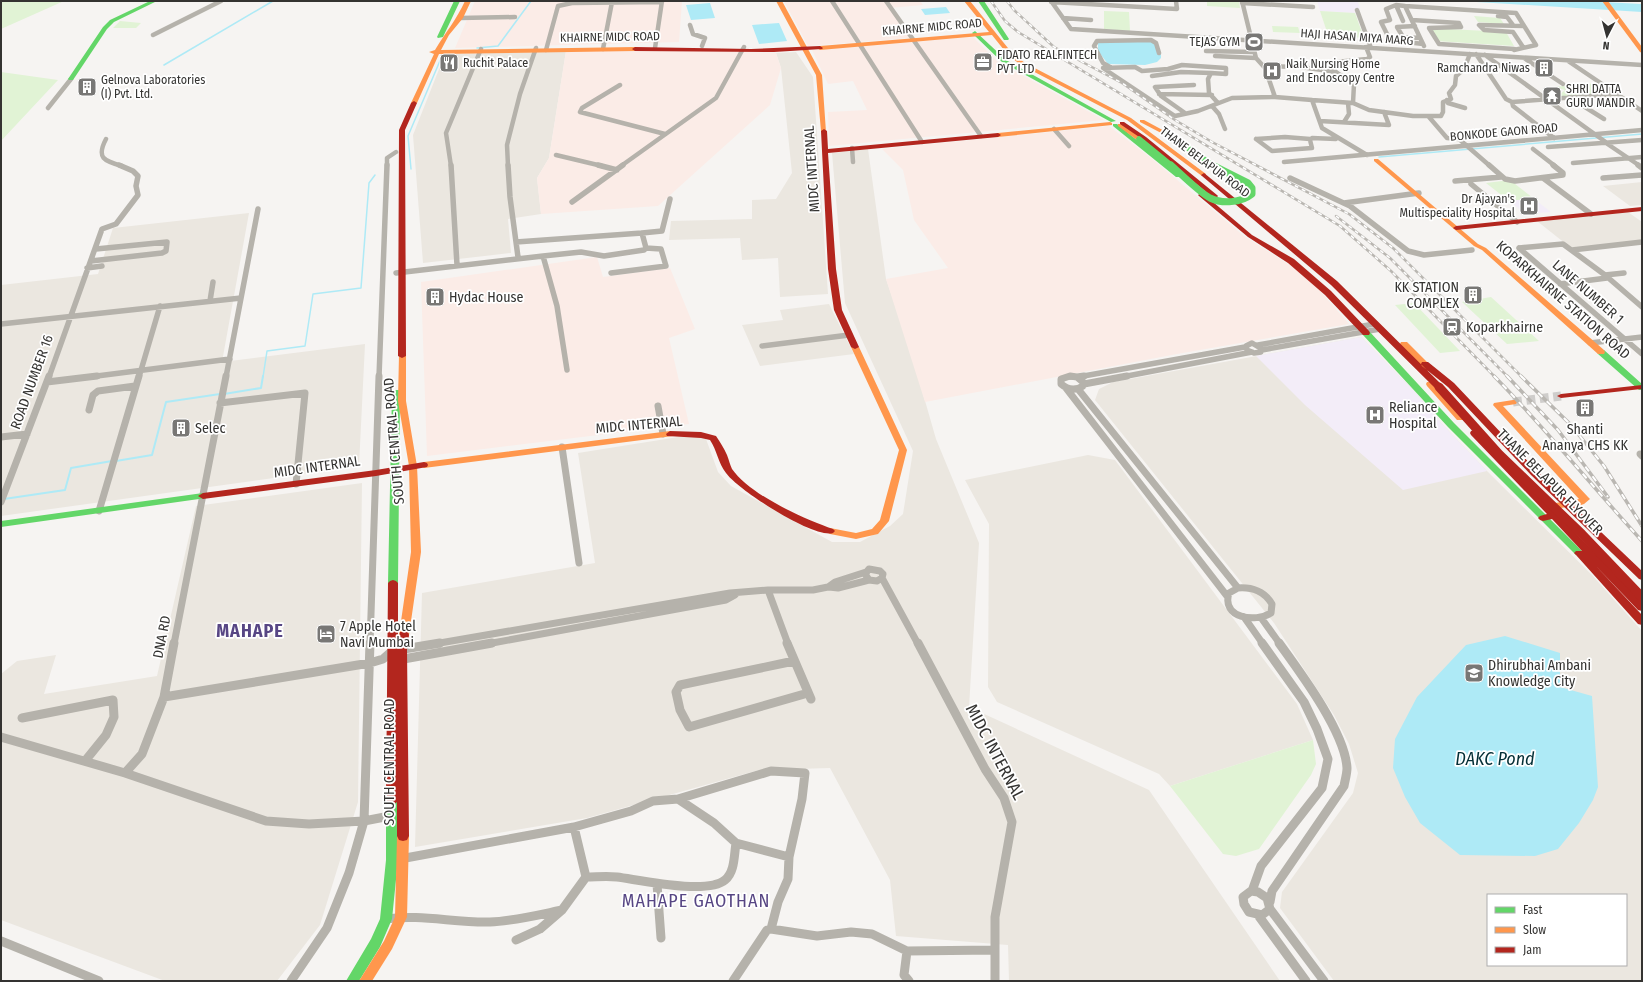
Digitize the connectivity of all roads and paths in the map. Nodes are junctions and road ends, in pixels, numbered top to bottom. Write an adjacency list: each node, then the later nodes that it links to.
1 (147, 1): 91 (main road)
2 (154, 1): 91 (main road)
3 (221, 1): 50 (street)
4 (457, 1): 70 (main road, SOUTH CENTRAL ROAD)
5 (468, 1): 37 (main road, SOUTH CENTRAL ROAD)
6 (779, 1): 62 (main road, MIDC INTERNAL)
7 (832, 1): 57 (street)
8 (886, 1): 53 (street)
9 (967, 1): 47 (main road, THANE BELAPUR ROAD)
10 (972, 1): 36 (main road)
11 (977, 1): 36 (main road)
12 (981, 1): 47 (main road, THANE BELAPUR ROAD)
13 (1051, 1): 23 (street); 38 (street)
14 (1132, 1): 26 (street)
15 (1150, 1): 28 (street)
16 (1164, 1): 29 (street)
17 (1176, 1): 29 (street)
18 (1605, 1): 32 (main road)
19 (1612, 1): 32 (main road)
20 (612, 2): 21 (street); 61 (street); 66 (street)
21 (662, 2): 59 (street)
22 (1242, 2): 27 (street); 55 (street)
23 (1096, 3): 26 (street)
24 (1396, 6): 25 (street); 40 (street); 41 (street)
25 (1405, 6): 30 (street); 42 (street)
26 (1132, 7): 28 (street)
27 (1313, 7)
28 (1151, 8): 29 (street)
29 (1165, 8)
30 (1459, 9): 33 (street); 46 (street)
31 (1357, 10): 63 (street)
32 (1617, 11): 56 (main road); 73 (main road)
33 (1462, 14): 34 (street); 44 (street)
34 (1422, 16): 42 (street); 69 (street)
35 (515, 17): 37 (street)
36 (986, 17): 47 (main road)
37 (460, 18): 70 (main road, SOUTH CENTRAL ROAD)
38 (1063, 18): 39 (street); 48 (street, HAJI HASAN MIYA MARG)
39 (1091, 20)
40 (1390, 20): 41 (street); 64 (street)
41 (1403, 21): 42 (street)
42 (1412, 21): 45 (street)
43 (690, 25): 58 (street)
44 (1513, 25): 46 (street); 60 (street)
45 (1415, 26): 52 (street); 52 (street)
46 (1524, 26): 60 (street)
47 (997, 32): 49 (main road, KHAIRNE MIDC ROAD); 103 (main road, THANE BELAPUR ROAD); 120 (main road, THANE BELAPUR ROAD)
48 (1126, 32): 51 (street, HAJI HASAN MIYA MARG); 54 (street)
49 (976, 34): 53 (main road, KHAIRNE MIDC ROAD); 99 (main road)
50 (153, 35)
51 (1219, 38): 55 (street, HAJI HASAN MIYA MARG); 72 (street)
52 (1420, 38): 64 (street)
53 (914, 39): 57 (main road, KHAIRNE MIDC ROAD); 126 (street)
54 (1128, 40): 74 (street); 85 (street)
55 (1251, 40): 63 (street, HAJI HASAN MIYA MARG); 77 (street)
56 (1642, 40)
57 (860, 44): 62 (main road, KHAIRNE MIDC ROAD); 132 (street)
58 (702, 46): 59 (main road, KHAIRNE MIDC ROAD); 67 (main road, KHAIRNE MIDC ROAD)
59 (656, 47): 61 (main road, KHAIRNE MIDC ROAD); 67 (main road, KHAIRNE MIDC ROAD)
60 (1523, 47): 69 (street)
61 (603, 48): 66 (main road, KHAIRNE MIDC ROAD)
62 (804, 48): 67 (main road, KHAIRNE MIDC ROAD); 139 (main road, MIDC INTERNAL)
63 (1368, 48): 64 (street, HAJI HASAN MIYA MARG); 88 (street)
64 (1425, 48): 75 (street, HAJI HASAN MIYA MARG)
65 (536, 49): 66 (main road, KHAIRNE MIDC ROAD); 68 (main road, KHAIRNE MIDC ROAD); 167 (street)
66 (546, 49)
67 (744, 49): 124 (street)
68 (480, 50): 70 (main road, KHAIRNE MIDC ROAD); 176 (street)
69 (1514, 50): 80 (street)
70 (435, 51): 140 (main road, SOUTH CENTRAL ROAD); 179 (main road, SOUTH CENTRAL ROAD)
71 (1206, 51): 72 (street)
72 (1222, 51): 77 (street); 79 (street)
73 (1642, 51)
74 (1159, 53)
75 (1470, 54): 76 (street, HAJI HASAN MIYA MARG); 105 (street)
76 (1476, 54): 78 (street, HAJI HASAN MIYA MARG); 106 (street)
77 (1255, 55): 79 (street); 84 (street)
78 (1484, 55): 80 (street, HAJI HASAN MIYA MARG); 102 (street)
79 (1227, 56): 82 (street); 86 (street)
80 (1520, 57): 81 (street, HAJI HASAN MIYA MARG); 92 (street)
81 (1567, 60): 83 (street, HAJI HASAN MIYA MARG); 97 (street)
82 (1219, 61)
83 (1642, 65)
84 (1264, 66): 88 (street); 100 (street)
85 (1111, 67): 87 (street); 114 (street)
86 (1229, 68)
87 (1146, 70): 89 (street); 90 (street)
88 (1336, 72): 108 (street)
89 (1211, 73): 90 (street); 98 (street)
90 (1152, 76): 95 (street)
91 (71, 79): 110 (street)
92 (1563, 84)
93 (620, 85): 124 (street)
94 (1194, 85): 95 (street)
95 (1158, 86): 96 (street)
96 (1159, 94): 98 (street); 114 (street)
97 (1616, 94): 101 (street); 112 (street)
98 (1212, 95): 107 (street)
99 (1068, 97): 103 (main road); 118 (main road)
100 (1275, 97): 104 (street); 107 (street)
101 (1569, 97): 102 (street); 116 (street)
102 (1546, 99): 106 (street); 125 (street)
103 (1092, 100): 118 (main road, THANE BELAPUR ROAD)
104 (1312, 100): 108 (street); 117 (street)
105 (1447, 100): 111 (street); 115 (street)
106 (1512, 102): 127 (street)
107 (1218, 103): 109 (street)
108 (1351, 103): 113 (street); 119 (street)
109 (1212, 106): 114 (street); 122 (street)
110 (48, 108)
111 (1465, 108)
112 (1642, 111)
113 (1384, 112): 115 (street); 119 (street)
114 (1185, 113)
115 (1429, 117): 137 (street)
116 (1604, 119)
117 (1320, 121): 119 (street); 130 (street)
118 (1117, 122): 120 (main road, THANE BELAPUR ROAD); 120 (main road, bridge); 121 (main road); 192 (main road)
119 (1344, 122)
120 (1141, 125): 191 (main road, THANE BELAPUR ROAD); 204 (main road, THANE BELAPUR ROAD)
121 (1054, 129): 126 (main road); 134 (street)
122 (1225, 129)
123 (1642, 130): 125 (street, BONKODE GAON ROAD)
124 (665, 134): 149 (street)
125 (1597, 135): 127 (street, BONKODE GAON ROAD); 133 (street)
126 (981, 136): 132 (main road)
127 (1554, 138): 137 (street, BONKODE GAON ROAD)
128 (106, 139): 170 (street, ROAD NUMBER 16)
129 (1310, 139): 129 (street); 130 (street)
130 (1339, 139): 142 (street)
131 (1642, 140): 133 (street)
132 (922, 142): 136 (main road)
133 (1605, 142): 135 (street); 144 (street)
134 (1069, 146)
135 (1548, 147)
136 (852, 148): 139 (main road); 145 (street)
137 (1468, 149): 142 (street, BONKODE GAON ROAD); 152 (street)
138 (1533, 149): 153 (street)
139 (826, 151): 193 (main road, MIDC INTERNAL)
140 (396, 152): 179 (main road, SOUTH CENTRAL ROAD); 225 (street)
141 (556, 155): 149 (street)
142 (1367, 155): 146 (street, BONKODE GAON ROAD); 157 (main road, KOPARKHAIRNE STATION ROAD)
143 (1642, 157): 144 (street)
144 (1628, 158): 147 (street); 148 (street)
145 (854, 162)
146 (1284, 162)
147 (1573, 163)
148 (1642, 168)
149 (617, 170): 159 (street)
150 (1642, 175): 154 (street)
151 (1290, 178): 160 (street)
152 (1501, 178): 153 (street); 155 (street)
153 (1543, 178): 163 (street)
154 (1603, 178)
155 (1455, 181)
156 (1471, 184): 164 (street)
157 (1417, 194): 160 (street); 165 (main road, KOPARKHAIRNE STATION ROAD)
158 (670, 199): 166 (street)
159 (572, 202)
160 (1344, 203): 171 (street)
161 (258, 209): 185 (street, DNA RD)
162 (1642, 209): 163 (main road)
163 (1591, 214): 164 (main road)
164 (1517, 222): 165 (main road)
165 (1458, 228): 196 (main road, KOPARKHAIRNE STATION ROAD)
166 (642, 233): 167 (street); 169 (street)
167 (516, 242): 174 (street)
168 (1642, 242): 172 (street)
169 (646, 248): 173 (street); 180 (street)
170 (96, 249): 175 (street, ROAD NUMBER 16); 175 (street)
171 (1472, 250)
172 (1572, 250): 182 (street); 184 (street, LANE NUMBER 1)
173 (543, 256): 174 (street); 205 (street)
174 (518, 257): 176 (street)
175 (91, 261): 178 (street, ROAD NUMBER 16)
176 (457, 265): 179 (street)
177 (102, 266): 178 (street)
178 (88, 268): 189 (street, ROAD NUMBER 16)
179 (399, 272): 223 (main road, SOUTH CENTRAL ROAD); 224 (main road, SOUTH CENTRAL ROAD)
180 (611, 273)
181 (1624, 273): 182 (street)
182 (1606, 276): 184 (street); 188 (street)
183 (213, 282): 186 (street)
184 (1560, 284): 195 (street, LANE NUMBER 1)
185 (241, 298): 186 (street); 203 (street, DNA RD)
186 (210, 301): 187 (street)
187 (160, 306): 189 (street); 206 (street)
188 (1642, 307)
189 (71, 316): 190 (street); 208 (street, ROAD NUMBER 16)
190 (1, 324)
191 (1377, 327): 192 (street); 204 (main road, THANE BELAPUR ROAD)
192 (1361, 329): 197 (street); 200 (street); 231 (main road)
193 (850, 335): 198 (street); 220 (main road, MIDC INTERNAL)
194 (1642, 337): 195 (street)
195 (1624, 339): 196 (street); 202 (street, LANE NUMBER 1)
196 (1590, 343): 213 (main road, KOPARKHAIRNE STATION ROAD)
197 (1258, 344): 199 (street); 200 (street)
198 (762, 346)
199 (1245, 347): 201 (street); 207 (street)
200 (1262, 350): 201 (street)
201 (1252, 352): 210 (street)
202 (1642, 354)
203 (230, 359): 206 (street); 215 (street, DNA RD)
204 (1419, 364): 211 (main road); 229 (main road); 230 (main road)
205 (567, 370)
206 (141, 371): 208 (street); 209 (street)
207 (1077, 377): 210 (street); 212 (street)
208 (47, 382): 219 (street, ROAD NUMBER 16)
209 (135, 386): 218 (street); 232 (street)
210 (1081, 386): 212 (street); 242 (street)
211 (1442, 387): 241 (main road, THANE BELAPUR FLYOVER); 245 (main road, THANE BELAPUR FLYOVER, bridge)
212 (1066, 388): 244 (street)
213 (1642, 388): 214 (main road)
214 (1561, 396)
215 (220, 402): 226 (street); 227 (street, DNA RD)
216 (1513, 402): 229 (main road)
217 (658, 406): 220 (street)
218 (89, 410)
219 (27, 434): 221 (street); 228 (street, ROAD NUMBER 16)
220 (663, 434): 222 (main road, MIDC INTERNAL)
221 (1, 437)
222 (562, 447): 223 (main road, MIDC INTERNAL); 237 (street)
223 (413, 466): 224 (main road, MIDC INTERNAL); 251 (main road, SOUTH CENTRAL ROAD)
224 (396, 469): 225 (main road, MIDC INTERNAL); 250 (main road, SOUTH CENTRAL ROAD)
225 (376, 473): 226 (main road, MIDC INTERNAL); 254 (street)
226 (296, 484): 227 (main road, MIDC INTERNAL)
227 (203, 496): 232 (main road, MIDC INTERNAL); 255 (street, DNA RD)
228 (2, 500)
229 (1567, 503): 230 (main road); 233 (main road)
230 (1546, 508): 231 (main road); 234 (main road)
231 (1535, 510): 235 (main road)
232 (99, 511): 236 (main road, MIDC INTERNAL)
233 (1575, 511): 234 (main road); 239 (main road)
234 (1554, 515): 235 (main road); 246 (main road)
235 (1543, 518): 249 (main road)
236 (1, 524)
237 (579, 563)
238 (867, 576): 240 (street); 240 (street); 243 (street)
239 (1642, 577)
240 (882, 578): 282 (street, MIDC INTERNAL)
241 (1642, 587)
242 (1238, 588): 244 (street); 248 (street)
243 (768, 590): 251 (street); 253 (street)
244 (1227, 596): 247 (street)
245 (1642, 597)
246 (1642, 607)
247 (1244, 617): 248 (street); 271 (street)
248 (1262, 619): 272 (street)
249 (1642, 621)
250 (392, 651): 251 (street); 252 (main road, SOUTH CENTRAL ROAD)
251 (403, 654): 252 (street); 261 (main road, SOUTH CENTRAL ROAD)
252 (387, 660): 254 (street); 262 (main road, SOUTH CENTRAL ROAD)
253 (794, 662): 253 (street)
254 (370, 663): 255 (street); 263 (street)
255 (164, 697): 259 (street, DNA RD)
256 (22, 718): 258 (street)
257 (1, 737): 258 (street)
258 (85, 761): 259 (street)
259 (125, 773): 263 (street)
260 (678, 800): 264 (street); 265 (street); 266 (street)
261 (402, 813): 262 (street); 267 (main road, SOUTH CENTRAL ROAD)
262 (392, 816): 263 (street); 268 (main road, SOUTH CENTRAL ROAD)
263 (364, 821): 284 (street)
264 (574, 827): 267 (street); 269 (street)
265 (736, 842): 266 (street); 270 (street)
266 (789, 857): 277 (street)
267 (403, 859): 268 (street); 275 (main road, SOUTH CENTRAL ROAD)
268 (392, 860): 276 (main road, SOUTH CENTRAL ROAD)
269 (586, 876): 270 (street); 273 (street)
270 (657, 884): 278 (street)
271 (1252, 891): 272 (street); 274 (street)
272 (1270, 905): 274 (street); 291 (street)
273 (562, 910): 275 (street); 279 (street)
274 (1258, 915): 290 (street)
275 (401, 917): 276 (street); 286 (main road, SOUTH CENTRAL ROAD)
276 (386, 919): 285 (main road, SOUTH CENTRAL ROAD)
277 (771, 929): 281 (street); 287 (street)
278 (661, 938)
279 (516, 940)
280 (1, 941): 283 (street)
281 (907, 950): 282 (street); 288 (street)
282 (994, 950): 289 (street, MIDC INTERNAL)
283 (99, 981)
284 (291, 981)
285 (352, 981)
286 (365, 981)
287 (733, 981)
288 (909, 981)
289 (995, 981)
290 (1306, 981)
291 (1324, 981)

